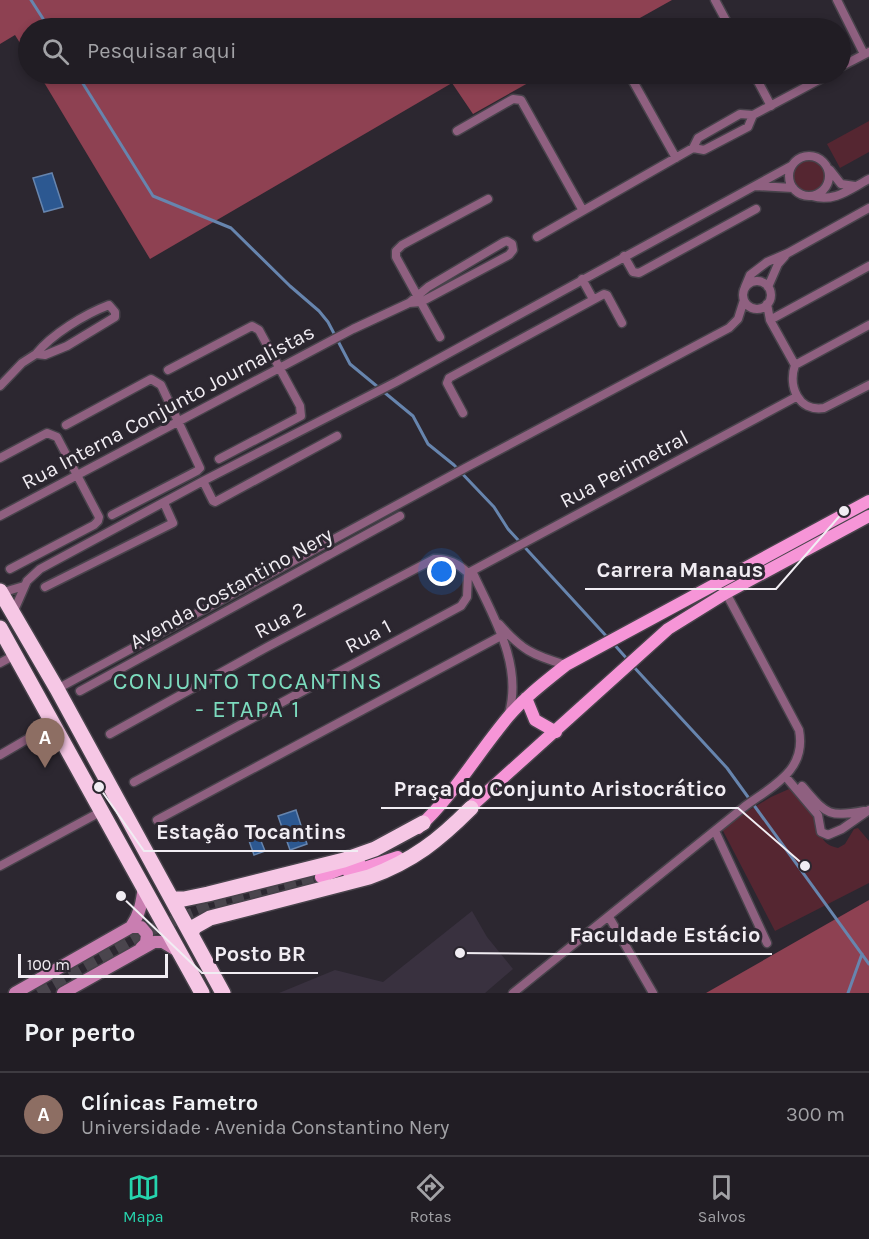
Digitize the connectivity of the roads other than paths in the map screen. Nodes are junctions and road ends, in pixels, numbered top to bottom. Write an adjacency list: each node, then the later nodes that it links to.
1 (715, 0): 3 (street)
2 (837, 0): 4 (street)
3 (725, 18)
4 (847, 18)
5 (851, 25): 6 (street)
6 (867, 53): 7 (street)
7 (851, 61)
8 (635, 84): 15 (street)
9 (759, 84): 11 (street)
10 (812, 84): 11 (street)
11 (771, 106): 12 (street)
12 (753, 116): 14 (street); 14 (street)
13 (457, 131): 25 (street)
14 (693, 148): 15 (street)
15 (676, 158): 25 (street)
16 (791, 166): 17 (street); 19 (street); 21 (street)
17 (828, 168): 20 (street); 22 (street)
18 (869, 179): 20 (street)
19 (754, 186): 21 (street); 29 (street)
20 (856, 186): 22 (street)
21 (792, 188): 22 (street)
22 (812, 196)
23 (489, 199): 34 (street)
24 (869, 208): 28 (street)
25 (582, 209): 27 (street)
26 (756, 209): 29 (street)
27 (537, 237)
28 (788, 253): 32 (street); 33 (street)
29 (624, 256): 31 (street)
30 (869, 266): 38 (street)
31 (582, 279): 35 (street); 56 (street)
32 (768, 287): 33 (street); 37 (street)
33 (745, 288): 36 (street)
34 (419, 298): 34 (street); 41 (street); 44 (street, Rua Interna Conjunto Journalistas)
35 (593, 299): 39 (street); 49 (street)
36 (744, 300): 37 (street); 76 (street)
37 (767, 304): 38 (street)
38 (770, 320): 43 (street)
39 (622, 323)
40 (869, 325): 43 (street)
41 (440, 337)
42 (36, 354): 42 (street); 47 (street)
43 (795, 365): 48 (street)
44 (280, 368): 45 (street); 50 (street, Rua Interna Conjunto Journalistas); 54 (street)
45 (168, 370)
46 (869, 385): 48 (street)
47 (0, 386)
48 (796, 397): 64 (street, Rua Perimetral)
49 (463, 413)
50 (180, 422): 51 (street); 55 (street, Rua Interna Conjunto Journalistas); 59 (street)
51 (66, 425)
52 (338, 436): 56 (street)
53 (0, 458): 55 (street)
54 (219, 459)
55 (76, 475): 60 (street, Rua Interna Conjunto Journalistas); 63 (street)
56 (203, 481): 58 (street)
57 (869, 501): 75 (main road)
58 (164, 503): 65 (street); 66 (street)
59 (112, 515)
60 (0, 516)
61 (400, 516): 77 (street, Avenda Costantino Nery)
62 (869, 516): 68 (main road)
63 (10, 568)
64 (470, 572): 70 (street); 82 (street, Rua 2); 85 (street, Rua 1)
65 (24, 586): 67 (street); 69 (street)
66 (45, 587)
67 (1, 592): 69 (highway)
68 (726, 593): 81 (main road); 84 (street)
69 (13, 613): 76 (highway)
70 (494, 619): 72 (street); 75 (street)
71 (0, 628): 73 (highway)
72 (501, 636): 79 (street); 89 (street)
73 (15, 655): 74 (street); 80 (highway)
74 (0, 663)
75 (566, 665): 78 (main road)
76 (57, 689): 94 (highway)
77 (80, 691)
78 (526, 698): 79 (main road); 81 (main road)
79 (508, 717): 90 (main road)
80 (53, 724): 83 (street); 88 (highway)
81 (556, 732): 86 (main road)
82 (110, 734)
83 (0, 754)
84 (787, 774): 87 (street); 87 (street); 91 (street)
85 (134, 782)
86 (471, 808): 90 (main road); 97 (highway)
87 (868, 810)
88 (102, 811): 92 (street); 93 (highway)
89 (157, 820)
90 (423, 823): 94 (highway)
91 (715, 831): 95 (street); 98 (street)
92 (0, 866)
93 (144, 886): 96 (street); 100 (highway)
94 (173, 899): 97 (highway)
95 (609, 917): 105 (street); 106 (street)
96 (131, 927): 99 (street); 101 (street)
97 (191, 933): 104 (highway)
98 (767, 943)
99 (141, 948): 100 (street); 102 (street)
100 (181, 954): 103 (highway)
101 (15, 993)
102 (63, 993)
103 (202, 993)
104 (223, 993)
105 (513, 993)
106 (653, 993)

